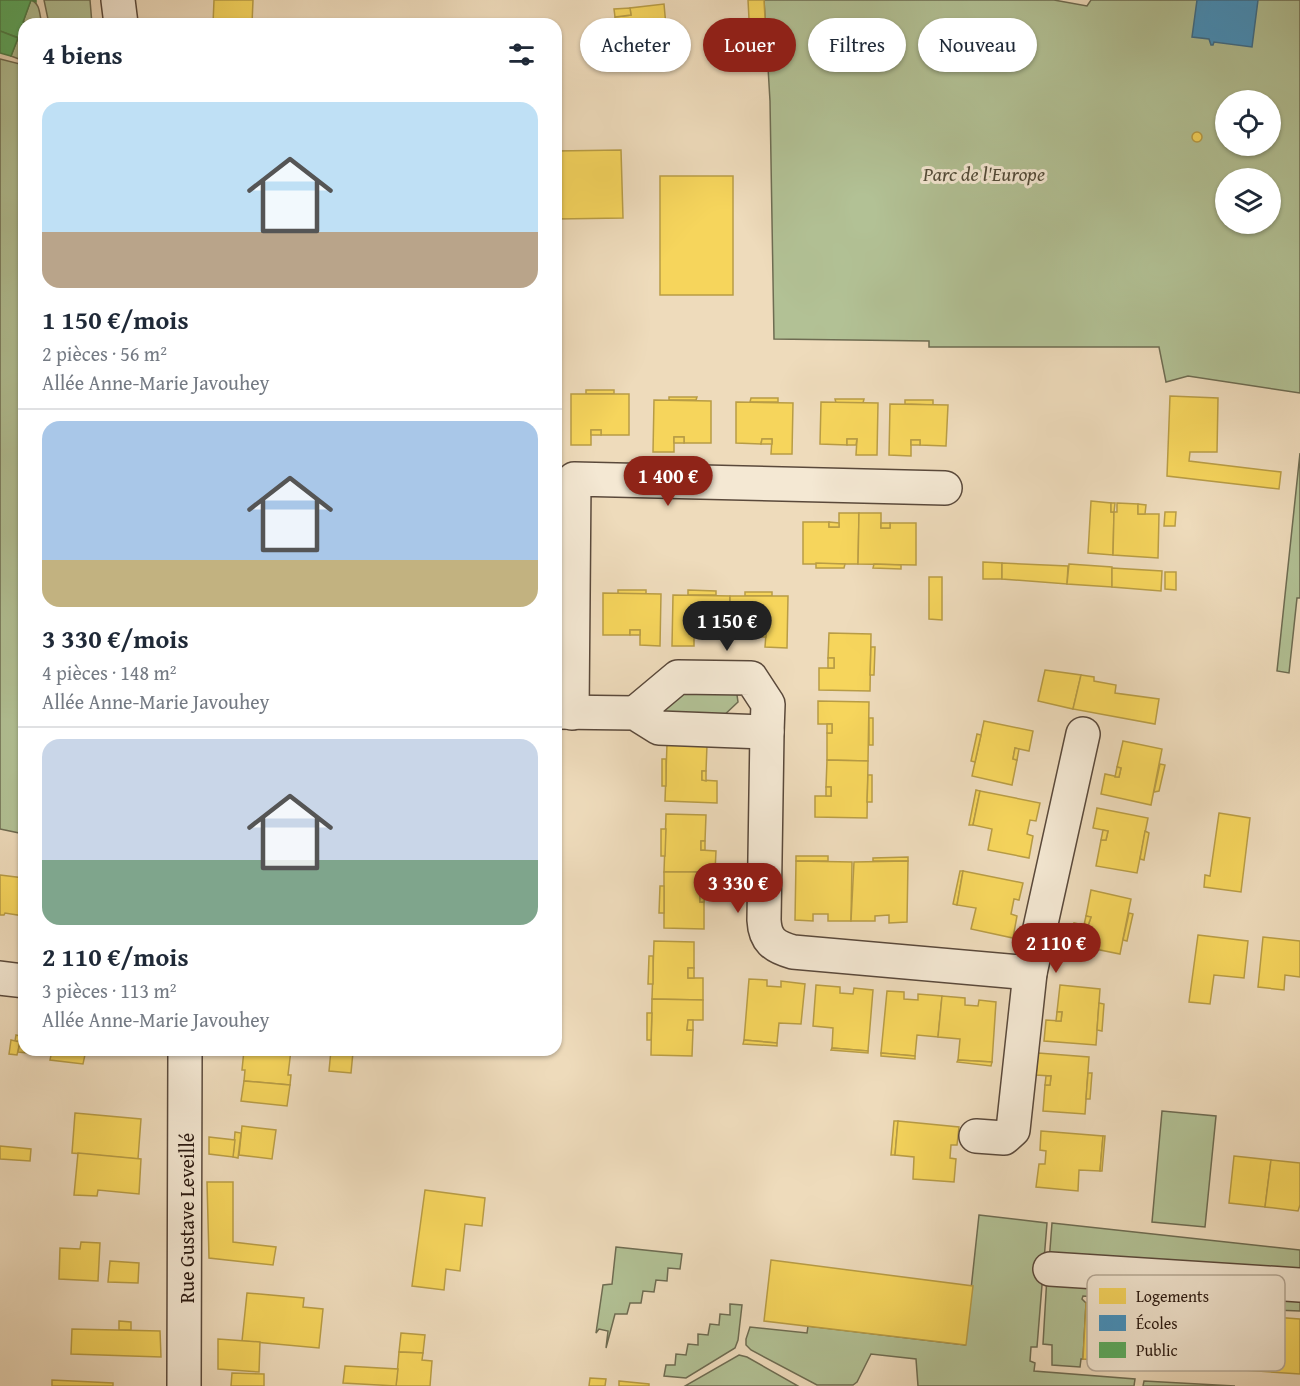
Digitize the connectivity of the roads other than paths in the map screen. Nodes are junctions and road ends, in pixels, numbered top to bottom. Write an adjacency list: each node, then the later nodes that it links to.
1 (118, 0): 2 (street)
2 (120, 18)
3 (945, 488): 4 (street)
4 (564, 713): 5 (street)
5 (635, 713): 6 (street); 6 (street)
6 (767, 732): 8 (street)
7 (1083, 734): 8 (street)
8 (1030, 973): 12 (street)
9 (0, 978): 10 (street)
10 (18, 980)
11 (186, 1056): 17 (street, Rue Gustave Leveillé)
12 (976, 1136)
13 (1050, 1269): 14 (street)
14 (1144, 1275)
15 (1285, 1284): 16 (street)
16 (1300, 1285)
17 (184, 1386)

